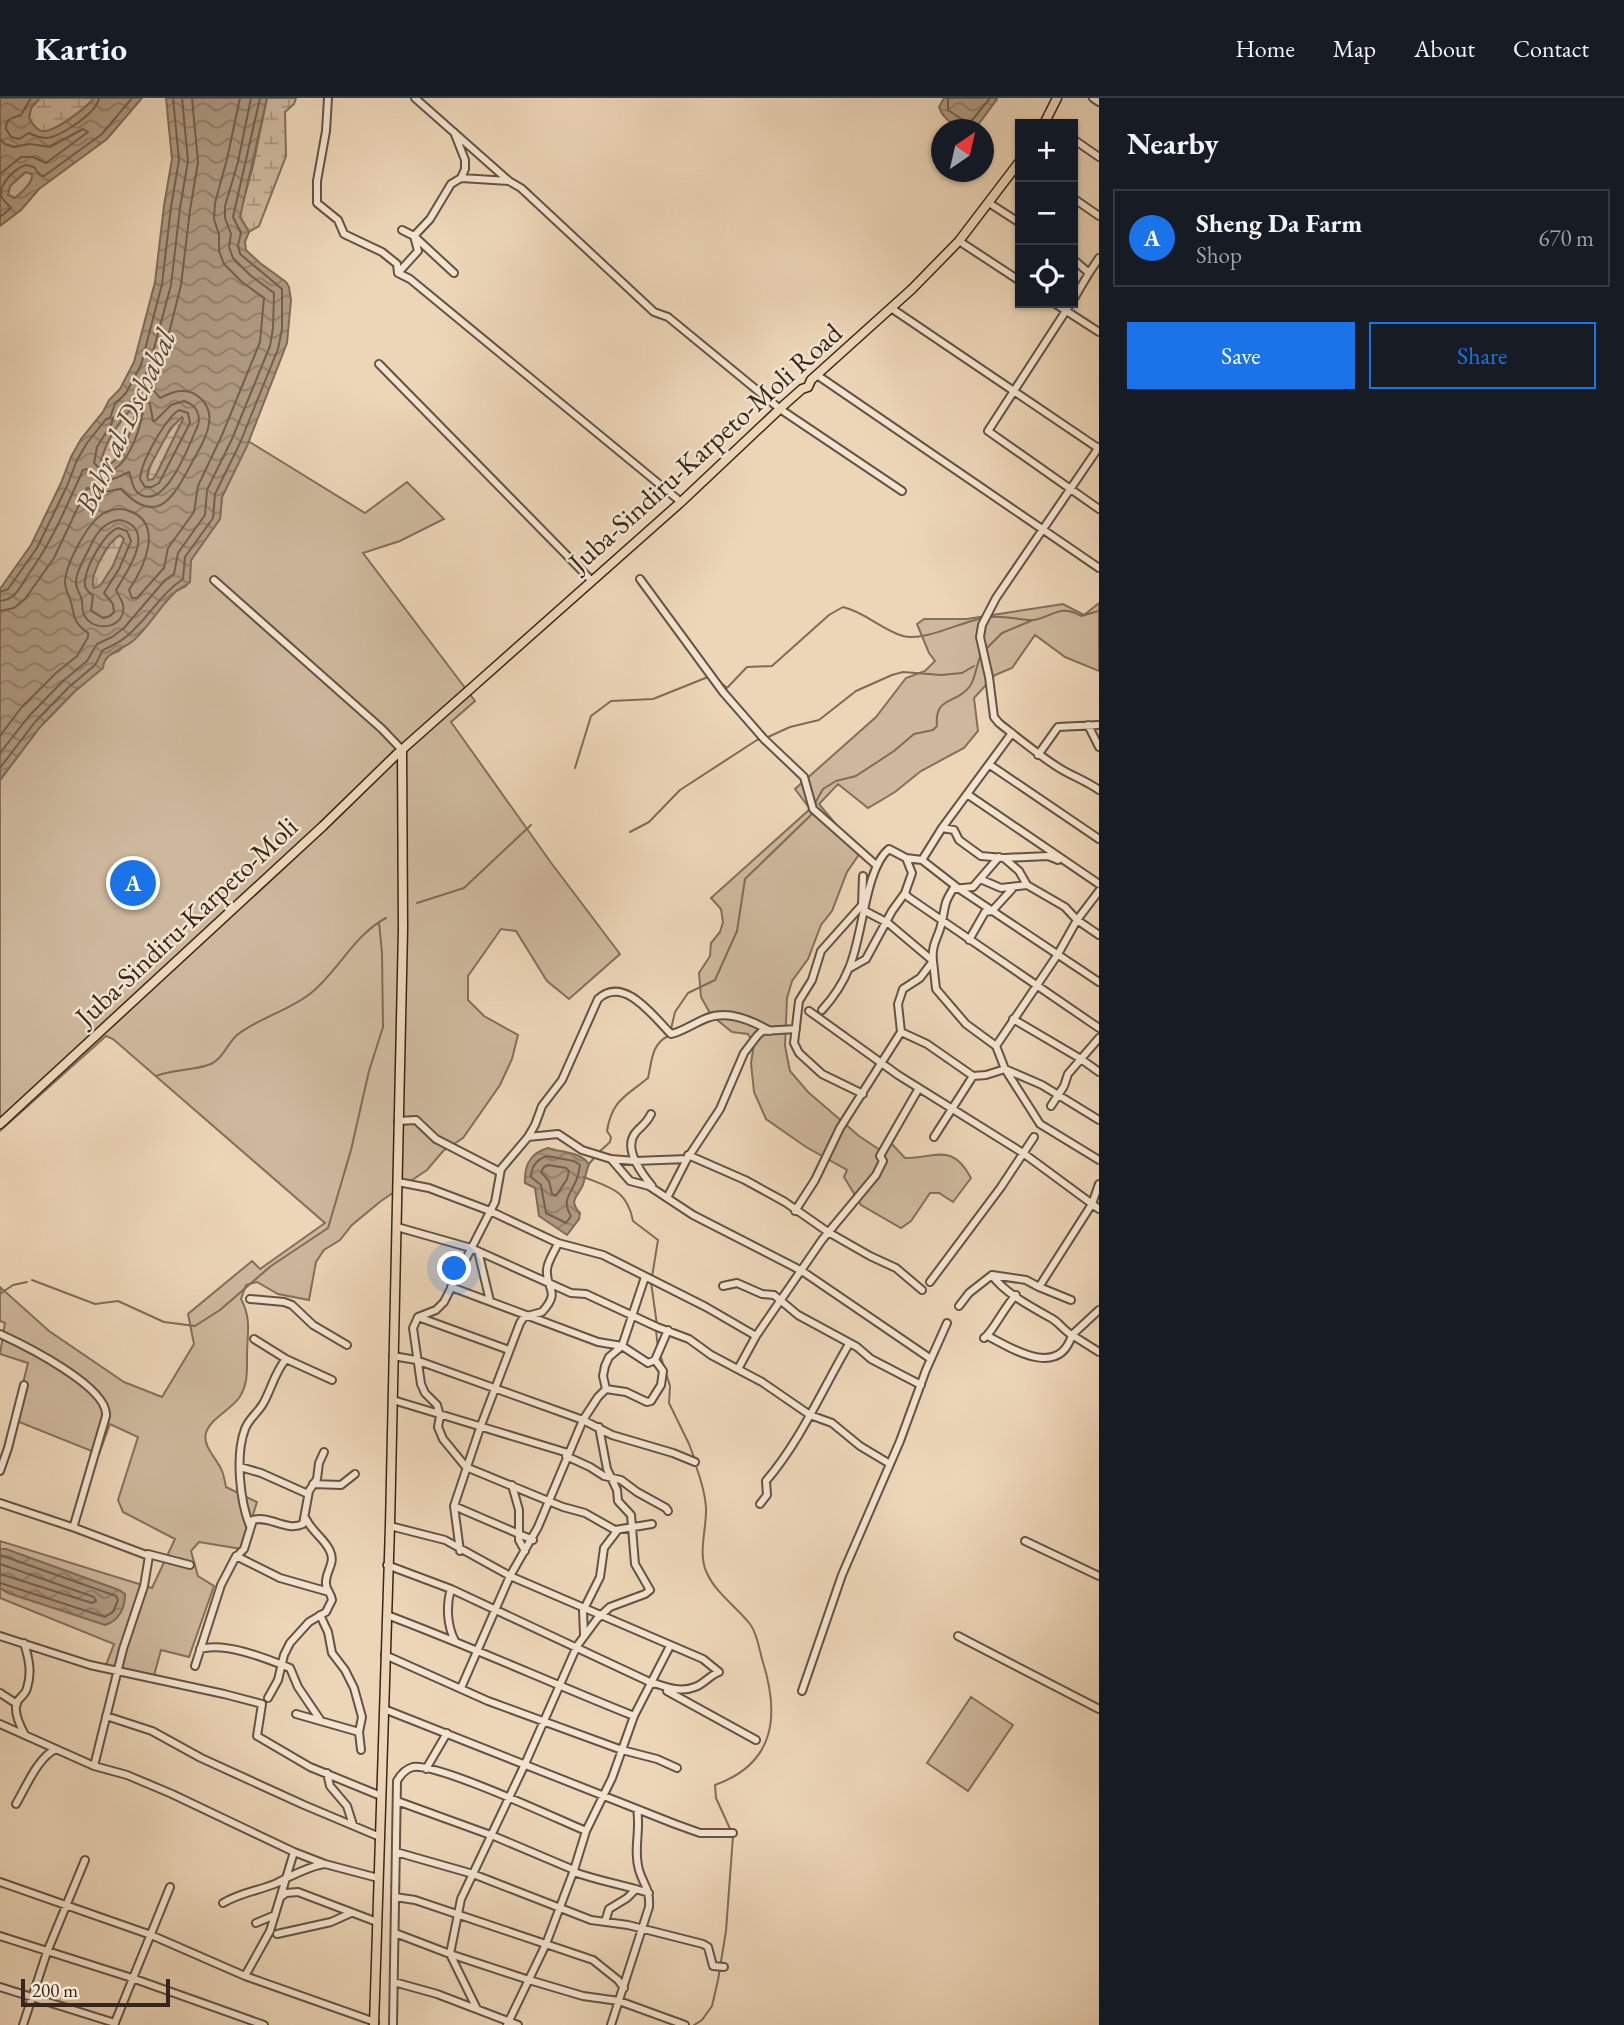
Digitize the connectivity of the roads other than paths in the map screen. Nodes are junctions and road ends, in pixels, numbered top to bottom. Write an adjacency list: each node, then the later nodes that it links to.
1 (328, 98): 22 (street)
2 (415, 98): 7 (street)
3 (1057, 98): 6 (main road)
4 (1093, 98): 5 (street)
5 (1099, 102)
6 (1049, 119)
7 (454, 132): 11 (street); 12 (street)
8 (1078, 142): 9 (street)
9 (1099, 157)
10 (1015, 169): 14 (main road, Juba-Sindiru-Karpeto-Moli Road)
11 (461, 178): 12 (street); 18 (street)
12 (509, 181): 34 (street)
13 (1078, 201): 15 (street)
14 (989, 203): 16 (street); 19 (main road, Juba-Sindiru-Karpeto-Moli Road)
15 (1099, 216)
16 (1015, 220)
17 (402, 230): 18 (street)
18 (414, 236): 22 (street); 23 (street)
19 (959, 241): 25 (street); 27 (main road, Juba-Sindiru-Karpeto-Moli Road)
20 (1099, 258): 24 (street)
21 (1078, 263): 24 (street)
22 (398, 272): 38 (street)
23 (454, 273)
24 (1089, 273): 26 (street)
25 (1015, 278)
26 (1078, 291)
27 (891, 308): 32 (main road, Juba-Sindiru-Karpeto-Moli Road); 33 (street)
28 (1063, 308): 29 (street)
29 (1066, 310): 30 (street); 33 (street)
30 (1099, 332)
31 (379, 364): 44 (street)
32 (817, 375): 34 (main road, Juba-Sindiru-Karpeto-Moli Road); 40 (street)
33 (1014, 392): 35 (street); 36 (street)
34 (780, 408): 37 (street); 38 (main road, Juba-Sindiru-Karpeto-Moli Road)
35 (1098, 448): 36 (street)
36 (1070, 489): 39 (street); 40 (street)
37 (902, 491)
38 (681, 502): 44 (main road, Juba-Sindiru-Karpeto-Moli Road)
39 (1099, 509)
40 (1042, 529): 41 (street); 47 (street)
41 (1099, 568)
42 (640, 579): 59 (street)
43 (214, 580): 49 (street)
44 (592, 581): 49 (main road, Juba-Sindiru-Karpeto-Moli Road)
45 (1088, 725): 46 (street); 48 (street); 50 (street)
46 (1099, 725)
47 (1012, 733): 50 (street); 51 (street)
48 (1099, 747)
49 (402, 750): 99 (main road); 100 (main road, Juba-Sindiru-Karpeto-Moli)
50 (1038, 754): 52 (street)
51 (990, 765): 53 (street); 55 (street)
52 (1099, 790)
53 (967, 794): 54 (street); 56 (street)
54 (942, 828): 56 (street); 58 (street)
55 (1099, 839)
56 (1002, 857): 61 (street); 62 (street)
57 (906, 858): 58 (street); 59 (street); 66 (street)
58 (922, 860): 63 (street)
59 (876, 865): 67 (street)
60 (863, 876): 83 (street)
61 (980, 879): 63 (street); 64 (street)
62 (1027, 885): 64 (street); 69 (street)
63 (958, 888): 68 (street); 70 (street)
64 (1013, 888): 68 (street)
65 (1099, 891): 69 (street)
66 (905, 892): 70 (street); 71 (street)
67 (865, 911): 71 (street); 76 (street)
68 (992, 911): 73 (street); 74 (street)
69 (1077, 920): 72 (street); 74 (street)
70 (942, 921): 73 (street); 75 (street)
71 (888, 923): 75 (street); 76 (street)
72 (1099, 935)
73 (969, 940): 78 (street)
74 (1058, 954): 77 (street); 78 (street)
75 (933, 961): 85 (street); 87 (street)
76 (850, 968): 79 (street)
77 (1099, 982)
78 (1036, 984): 81 (street); 82 (street)
79 (822, 1010)
80 (809, 1012): 89 (street)
81 (1013, 1019): 87 (street); 88 (street)
82 (1099, 1028)
83 (796, 1029): 84 (street); 94 (street)
84 (770, 1031): 101 (street); 105 (street)
85 (901, 1032): 89 (street); 92 (street)
86 (1099, 1038): 88 (street)
87 (996, 1046): 90 (street)
88 (1081, 1059): 91 (street); 95 (street)
89 (883, 1064): 93 (street); 94 (street)
90 (1004, 1069): 92 (street); 95 (street); 107 (street)
91 (1099, 1072)
92 (973, 1076): 102 (street)
93 (919, 1088): 104 (street); 119 (street)
94 (863, 1094): 116 (street)
95 (1059, 1094): 96 (street); 98 (street)
96 (1051, 1106)
97 (652, 1114): 108 (street)
98 (1099, 1120)
99 (398, 1121): 109 (street); 110 (main road)
100 (0, 1124)
101 (528, 1137): 106 (street); 109 (street)
102 (934, 1137)
103 (1034, 1137): 104 (street)
104 (1023, 1153): 114 (street); 125 (street)
105 (688, 1157): 108 (street); 113 (street); 116 (street)
106 (611, 1159): 108 (street); 112 (street)
107 (1099, 1160)
108 (635, 1161): 112 (street)
109 (500, 1172): 117 (street)
110 (398, 1182): 117 (street); 118 (main road)
111 (1099, 1184): 114 (street)
112 (653, 1188): 113 (street)
113 (667, 1198): 122 (street)
114 (1092, 1204): 115 (street); 129 (street)
115 (1099, 1209)
116 (794, 1210): 119 (street)
117 (491, 1211): 120 (street); 121 (street)
118 (397, 1227): 121 (street); 152 (main road)
119 (828, 1232): 122 (street); 130 (street)
120 (558, 1243): 124 (street); 126 (street)
121 (475, 1250): 126 (street); 128 (street); 135 (street)
122 (802, 1271): 133 (street); 154 (street)
123 (992, 1275): 129 (street); 131 (street); 136 (street)
124 (645, 1277): 139 (street); 145 (street)
125 (930, 1282)
126 (551, 1283): 138 (street); 139 (street)
127 (723, 1286): 133 (street)
128 (451, 1287): 135 (street); 140 (street)
129 (1039, 1287): 134 (street)
130 (922, 1290)
131 (1016, 1296): 144 (street); 144 (street)
132 (250, 1299): 148 (street)
133 (781, 1299): 145 (street); 147 (street)
134 (1071, 1300)
135 (490, 1301): 138 (street)
136 (959, 1306)
137 (1099, 1310): 144 (street)
138 (531, 1316): 149 (street); 150 (street)
139 (631, 1316): 142 (street); 149 (street)
140 (418, 1317): 150 (street); 155 (street)
141 (947, 1323): 154 (street)
142 (668, 1330): 156 (street); 157 (street)
143 (0, 1334): 191 (street)
144 (1072, 1335): 151 (street)
145 (756, 1336): 157 (street)
146 (254, 1339): 153 (street)
147 (849, 1343): 160 (street); 165 (street)
148 (347, 1345)
149 (622, 1346): 156 (street); 162 (street)
150 (509, 1350): 161 (street)
151 (1099, 1352)
152 (393, 1356): 155 (street); 163 (main road)
153 (286, 1359): 158 (street); 173 (street)
154 (931, 1359): 160 (street)
155 (416, 1360): 161 (street); 164 (street)
156 (655, 1360): 162 (street)
157 (738, 1369): 165 (street)
158 (332, 1380)
159 (24, 1385): 175 (street)
160 (920, 1385): 172 (street)
161 (495, 1387): 166 (street); 168 (street)
162 (606, 1389): 166 (street)
163 (393, 1400): 164 (street); 188 (main road)
164 (440, 1416): 168 (street); 174 (street)
165 (810, 1416): 172 (street); 183 (street)
166 (583, 1420): 167 (street); 170 (street)
167 (599, 1427): 171 (street); 177 (street)
168 (480, 1428): 170 (street); 174 (street)
169 (324, 1452): 178 (street)
170 (567, 1455): 177 (street); 181 (street)
171 (695, 1462)
172 (890, 1464): 231 (street)
173 (240, 1467): 180 (street); 192 (street)
174 (466, 1467): 179 (street); 184 (street)
175 (0, 1471)
176 (355, 1474): 178 (street)
177 (610, 1478): 185 (street); 193 (street)
178 (313, 1484): 180 (street)
179 (512, 1485): 181 (street); 196 (street)
180 (308, 1494): 186 (street)
181 (548, 1500): 189 (street); 197 (street)
182 (0, 1503): 191 (street)
183 (760, 1504)
184 (454, 1506): 196 (street); 200 (street)
185 (668, 1511)
186 (305, 1518): 190 (street); 195 (street)
187 (652, 1524): 193 (street)
188 (390, 1525): 200 (street); 204 (main road)
189 (607, 1526): 194 (street); 198 (street)
190 (298, 1527): 192 (street); 195 (street)
191 (75, 1528): 202 (street)
192 (250, 1528): 203 (street)
193 (632, 1528): 194 (street); 214 (street)
194 (617, 1531): 198 (street)
195 (313, 1532): 209 (street)
196 (518, 1533): 197 (street); 201 (street)
197 (533, 1540): 201 (street)
198 (608, 1541): 210 (street)
199 (1025, 1541): 207 (street)
200 (460, 1551): 206 (street)
201 (525, 1551): 206 (street)
202 (148, 1554): 205 (street); 227 (street)
203 (236, 1556): 209 (street); 222 (street)
204 (387, 1565): 208 (street); 213 (main road)
205 (190, 1566)
206 (510, 1576): 210 (street); 211 (street)
207 (1099, 1576)
208 (451, 1590): 211 (street); 218 (street)
209 (331, 1593): 212 (street)
210 (584, 1608): 214 (street); 215 (street)
211 (495, 1610): 220 (street); 223 (street)
212 (320, 1615): 225 (street); 243 (street)
213 (387, 1615): 218 (street); 224 (main road)
214 (601, 1615): 215 (street); 221 (street)
215 (584, 1635): 220 (street)
216 (0, 1636): 219 (street)
217 (958, 1636): 236 (street)
218 (455, 1640): 223 (street)
219 (24, 1643): 227 (street); 234 (street)
220 (577, 1646): 228 (street); 229 (street)
221 (670, 1646): 228 (street); 228 (street)
222 (200, 1649): 225 (street); 226 (street)
223 (479, 1650): 229 (street); 230 (street)
224 (385, 1656): 230 (street); 235 (main road)
225 (282, 1665): 233 (street); 240 (street)
226 (195, 1666)
227 (118, 1672): 238 (street); 254 (street)
228 (651, 1682): 239 (street); 246 (street)
229 (559, 1686): 239 (street); 241 (street)
230 (461, 1688): 241 (street)
231 (802, 1691)
232 (0, 1693): 234 (street)
233 (268, 1698)
234 (17, 1704): 245 (street)
235 (384, 1709): 244 (street); 256 (main road)
236 (1099, 1709)
237 (296, 1714): 240 (street)
238 (106, 1716): 251 (street); 261 (street)
239 (634, 1716): 248 (street)
240 (321, 1721): 243 (street)
241 (544, 1722): 248 (street); 250 (street)
242 (0, 1724): 245 (street)
243 (359, 1732): 249 (street)
244 (447, 1733): 250 (street); 253 (street)
245 (24, 1735): 247 (street)
246 (755, 1740)
247 (56, 1749): 251 (street); 259 (street)
248 (622, 1749): 252 (street); 255 (street)
249 (361, 1750)
250 (525, 1764): 255 (street); 257 (street)
251 (94, 1766): 266 (street)
252 (677, 1768)
253 (426, 1769): 257 (street); 258 (street)
254 (327, 1773): 256 (street); 261 (street)
255 (604, 1794): 260 (street); 262 (street)
256 (382, 1796): 265 (main road)
257 (508, 1799): 262 (street); 264 (street)
258 (397, 1801): 264 (street); 267 (street)
259 (16, 1804)
260 (636, 1809): 263 (street); 279 (street)
261 (353, 1825): 265 (street)
262 (586, 1831): 270 (street)
263 (733, 1833)
264 (491, 1835): 270 (street); 271 (street)
265 (380, 1837): 273 (main road)
266 (294, 1852): 269 (street); 272 (street)
267 (396, 1852): 271 (street); 280 (street)
268 (85, 1860): 282 (street)
269 (325, 1864): 272 (street); 273 (street)
270 (574, 1871): 277 (street); 283 (street)
271 (473, 1874): 283 (street); 285 (street)
272 (285, 1877): 275 (street); 278 (street)
273 (379, 1878): 287 (main road)
274 (0, 1882): 282 (street)
275 (268, 1886): 278 (street); 281 (street)
276 (170, 1887): 293 (street)
277 (636, 1888): 279 (street); 288 (street)
278 (282, 1893): 284 (street); 286 (street)
279 (649, 1893): 290 (street)
280 (395, 1897): 285 (street); 291 (street)
281 (223, 1903)
282 (66, 1905): 293 (street); 296 (street)
283 (560, 1910): 288 (street); 295 (street)
284 (351, 1913): 287 (street); 292 (street)
285 (457, 1914): 295 (street); 297 (street)
286 (275, 1915): 289 (street); 299 (street)
287 (377, 1922): 308 (main road)
288 (605, 1922): 290 (street)
289 (256, 1923)
290 (641, 1930): 298 (street); 304 (street)
291 (395, 1933): 297 (street); 302 (street)
292 (277, 1934)
293 (151, 1935): 299 (street); 300 (street)
294 (0, 1936): 296 (street)
295 (546, 1944): 301 (street); 304 (street)
296 (47, 1952): 300 (street); 305 (street)
297 (450, 1954): 301 (street); 307 (street)
298 (720, 1968)
299 (245, 1976): 308 (street)
300 (132, 1978): 310 (street); 312 (street)
301 (529, 1980): 306 (street); 309 (street)
302 (394, 1982): 307 (street); 313 (street)
303 (0, 1987): 305 (street)
304 (624, 1988): 306 (street)
305 (32, 1996): 310 (street); 311 (street)
306 (620, 2001): 315 (street); 316 (street)
307 (477, 2009): 309 (street)
308 (374, 2023)
309 (508, 2023): 314 (street)
310 (115, 2024)
311 (23, 2025)
312 (264, 2025)
313 (393, 2025)
314 (518, 2025)
315 (611, 2025)
316 (685, 2025)

